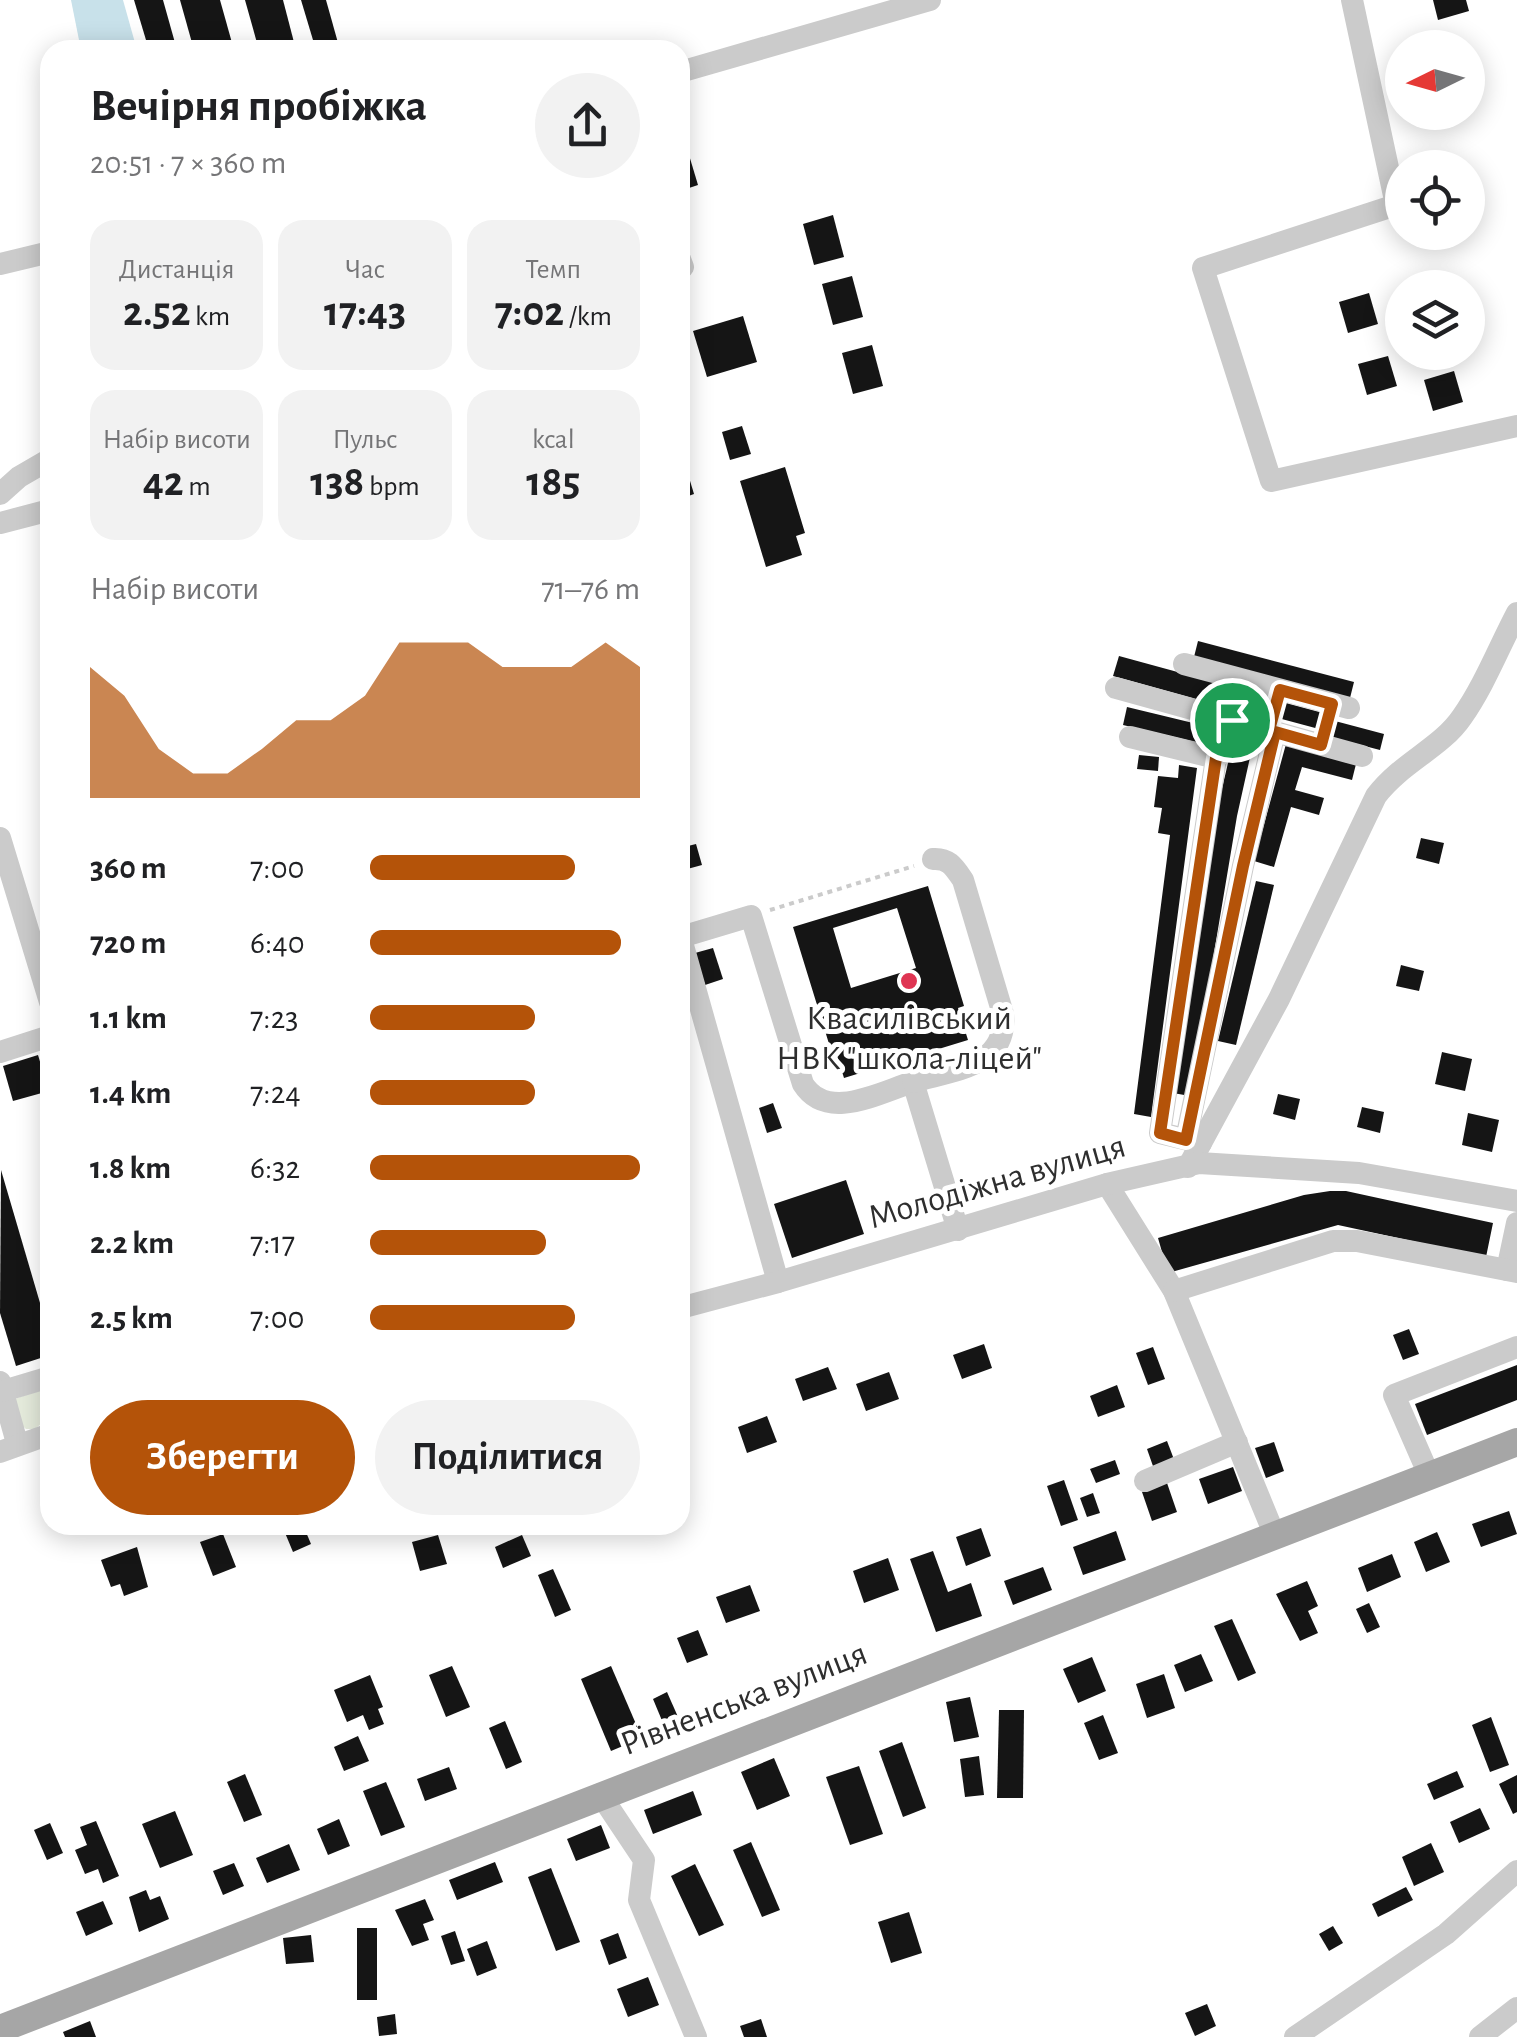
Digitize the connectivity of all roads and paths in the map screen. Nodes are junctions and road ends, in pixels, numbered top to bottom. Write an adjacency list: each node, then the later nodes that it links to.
1 (930, 0): 3 (street)
2 (1352, 0): 6 (street)
3 (690, 69)
4 (40, 254): 5 (street)
5 (0, 264)
6 (1517, 426)
7 (40, 465): 8 (street)
8 (0, 494)
9 (40, 513): 10 (street)
10 (0, 523)
11 (1517, 613): 30 (street)
12 (1184, 664): 14 (street)
13 (1116, 688): 15 (street)
14 (1280, 690): 16 (street); 18 (street)
15 (1232, 720): 16 (street); 20 (street)
16 (1272, 731): 18 (street); 30 (street)
17 (1130, 736): 20 (street)
18 (1321, 745): 19 (street)
19 (1362, 756)
20 (1216, 758): 30 (street)
21 (0, 838): 25 (street)
22 (932, 860): 23 (path); 29 (street)
23 (751, 916): 24 (street); 29 (street)
24 (690, 933)
25 (40, 969)
26 (690, 971): 37 (street)
27 (40, 1039): 28 (street)
28 (0, 1052)
29 (913, 1082): 35 (street)
30 (1194, 1141): 31 (street)
31 (1188, 1167): 32 (street, Молодіжна вулиця); 33 (street, Молодіжна вулиця)
32 (1107, 1184): 35 (street, Молодіжна вулиця); 38 (street)
33 (1517, 1201)
34 (1517, 1223): 36 (street)
35 (958, 1230): 37 (street, Молодіжна вулиця)
36 (1512, 1271): 38 (street)
37 (778, 1282): 39 (street, Молодіжна вулиця)
38 (1174, 1291): 44 (street)
39 (690, 1305)
40 (1517, 1347): 47 (street)
41 (40, 1379): 42 (street)
42 (1, 1387): 46 (street)
43 (40, 1437): 46 (street)
44 (1237, 1442): 48 (street); 49 (street)
45 (1517, 1442): 47 (main road, Рівненська вулиця)
46 (9, 1448)
47 (1429, 1475): 49 (main road, Рівненська вулиця)
48 (1145, 1481)
49 (1275, 1536): 50 (main road, Рівненська вулиця)
50 (600, 1794): 53 (main road, Рівненська вулиця); 54 (street)
51 (1517, 1871): 55 (street)
52 (1517, 2008): 56 (street)
53 (0, 2029)
54 (696, 2037)
55 (1294, 2037)
56 (1480, 2037)

